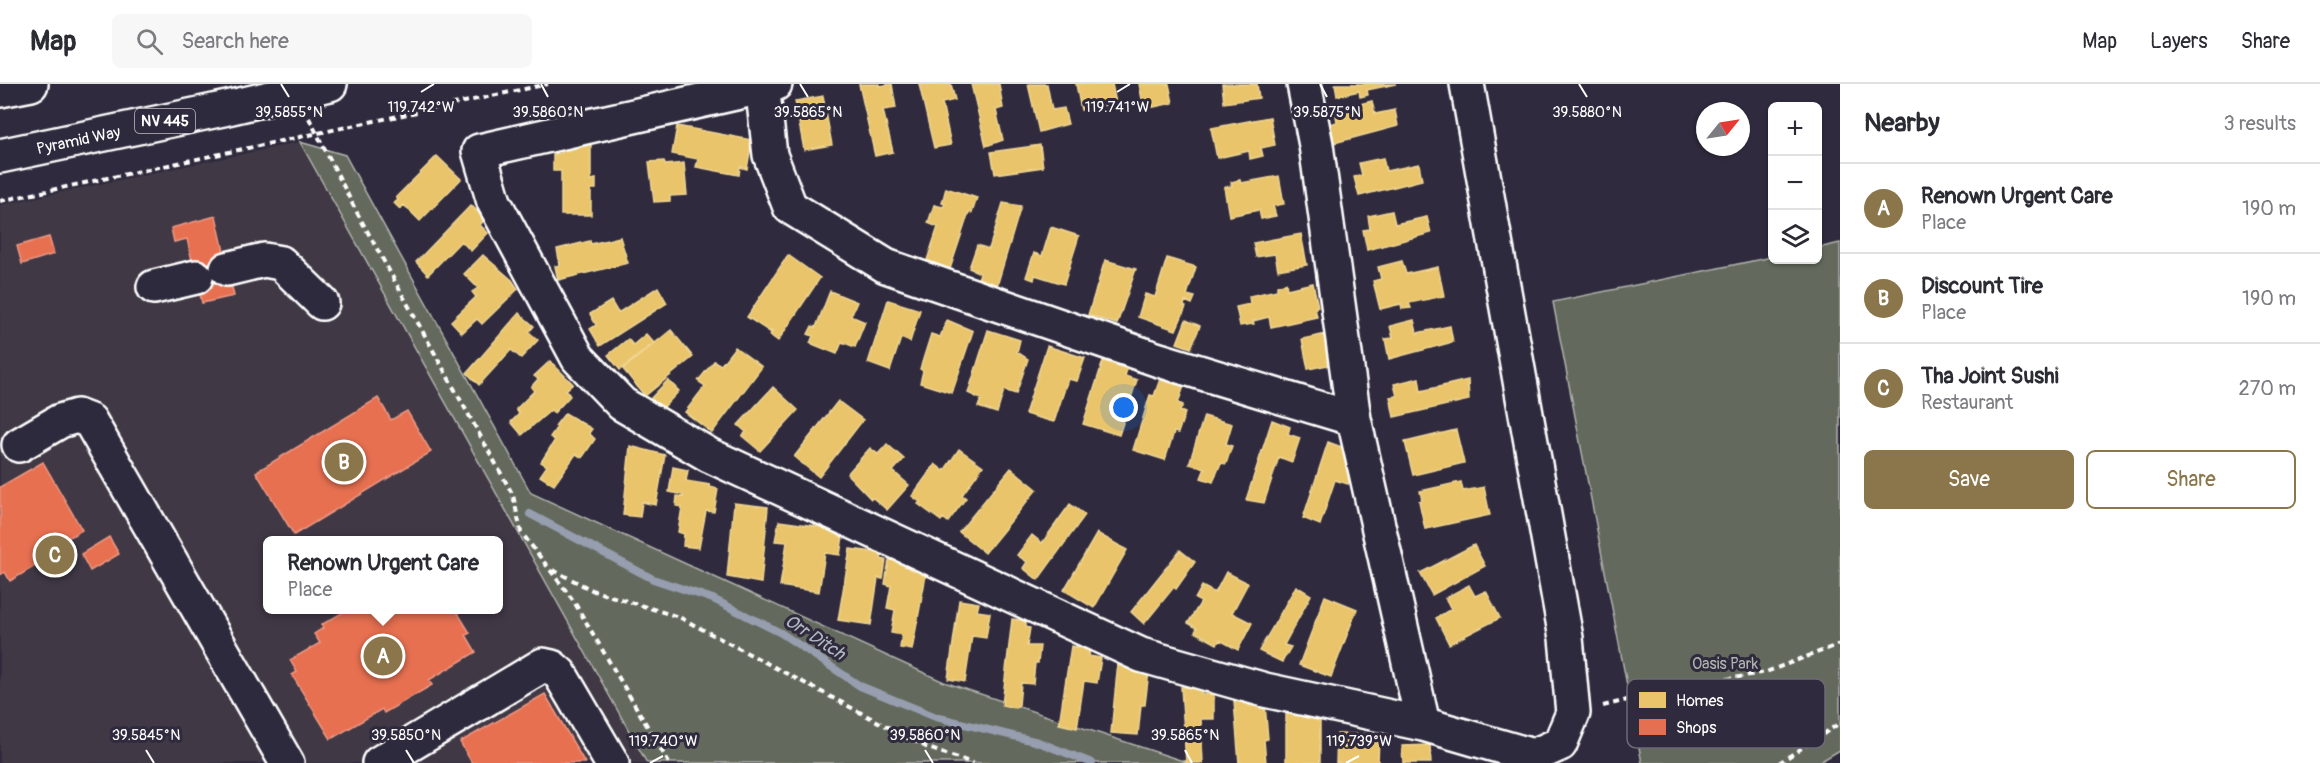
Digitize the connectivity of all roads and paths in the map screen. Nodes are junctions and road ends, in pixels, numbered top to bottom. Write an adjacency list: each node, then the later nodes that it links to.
1 (31, 84): 7 (main road)
2 (330, 84): 8 (main road, Pyramid Way / NV 445)
3 (548, 84): 10 (path)
4 (1304, 84): 13 (main road)
5 (1467, 84): 19 (main road)
6 (766, 85): 13 (main road); 21 (main road)
7 (0, 90)
8 (296, 93): 9 (main road, Pyramid Way / NV 445); 15 (path)
9 (0, 156)
10 (0, 201)
11 (154, 287): 12 (main road)
12 (322, 303)
13 (1354, 419): 21 (main road)
14 (19, 445): 24 (main road)
15 (549, 568): 27 (path); 28 (path)
16 (1840, 644): 17 (path)
17 (1728, 679)
18 (1627, 700): 19 (path)
19 (1573, 713): 21 (main road)
20 (1840, 723): 22 (path)
21 (1423, 724)
22 (1825, 733)
23 (1802, 748): 29 (path)
24 (287, 763)
25 (379, 763): 26 (main road)
26 (612, 763)
27 (669, 763)
28 (973, 763)
29 (1779, 763)

